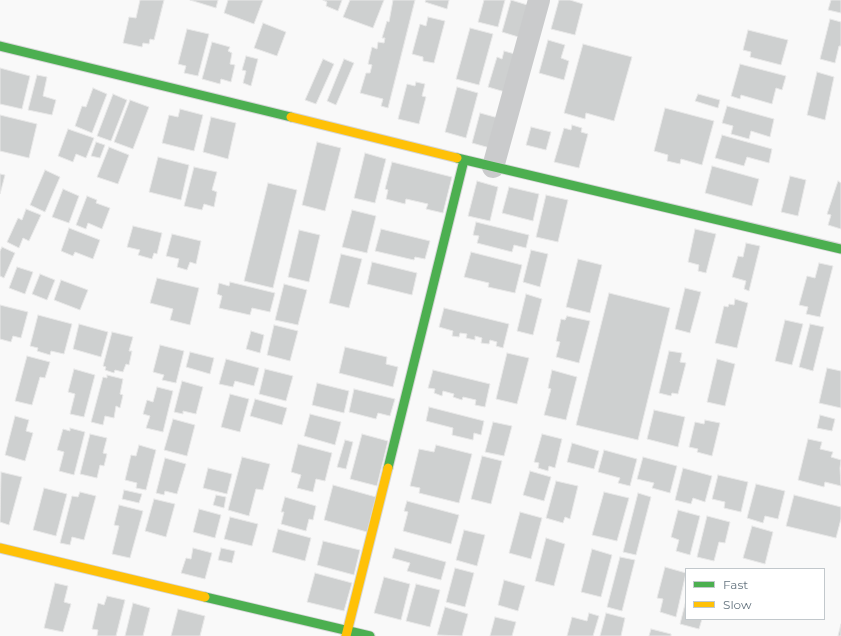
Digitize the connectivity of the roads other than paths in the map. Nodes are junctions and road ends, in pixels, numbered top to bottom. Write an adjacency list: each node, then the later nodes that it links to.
1 (539, 0): 4 (street)
2 (0, 46): 3 (street)
3 (464, 160): 4 (street); 7 (street)
4 (493, 167): 5 (street)
5 (841, 249)
6 (0, 548): 7 (street)
7 (347, 633): 8 (street)
8 (370, 636)

